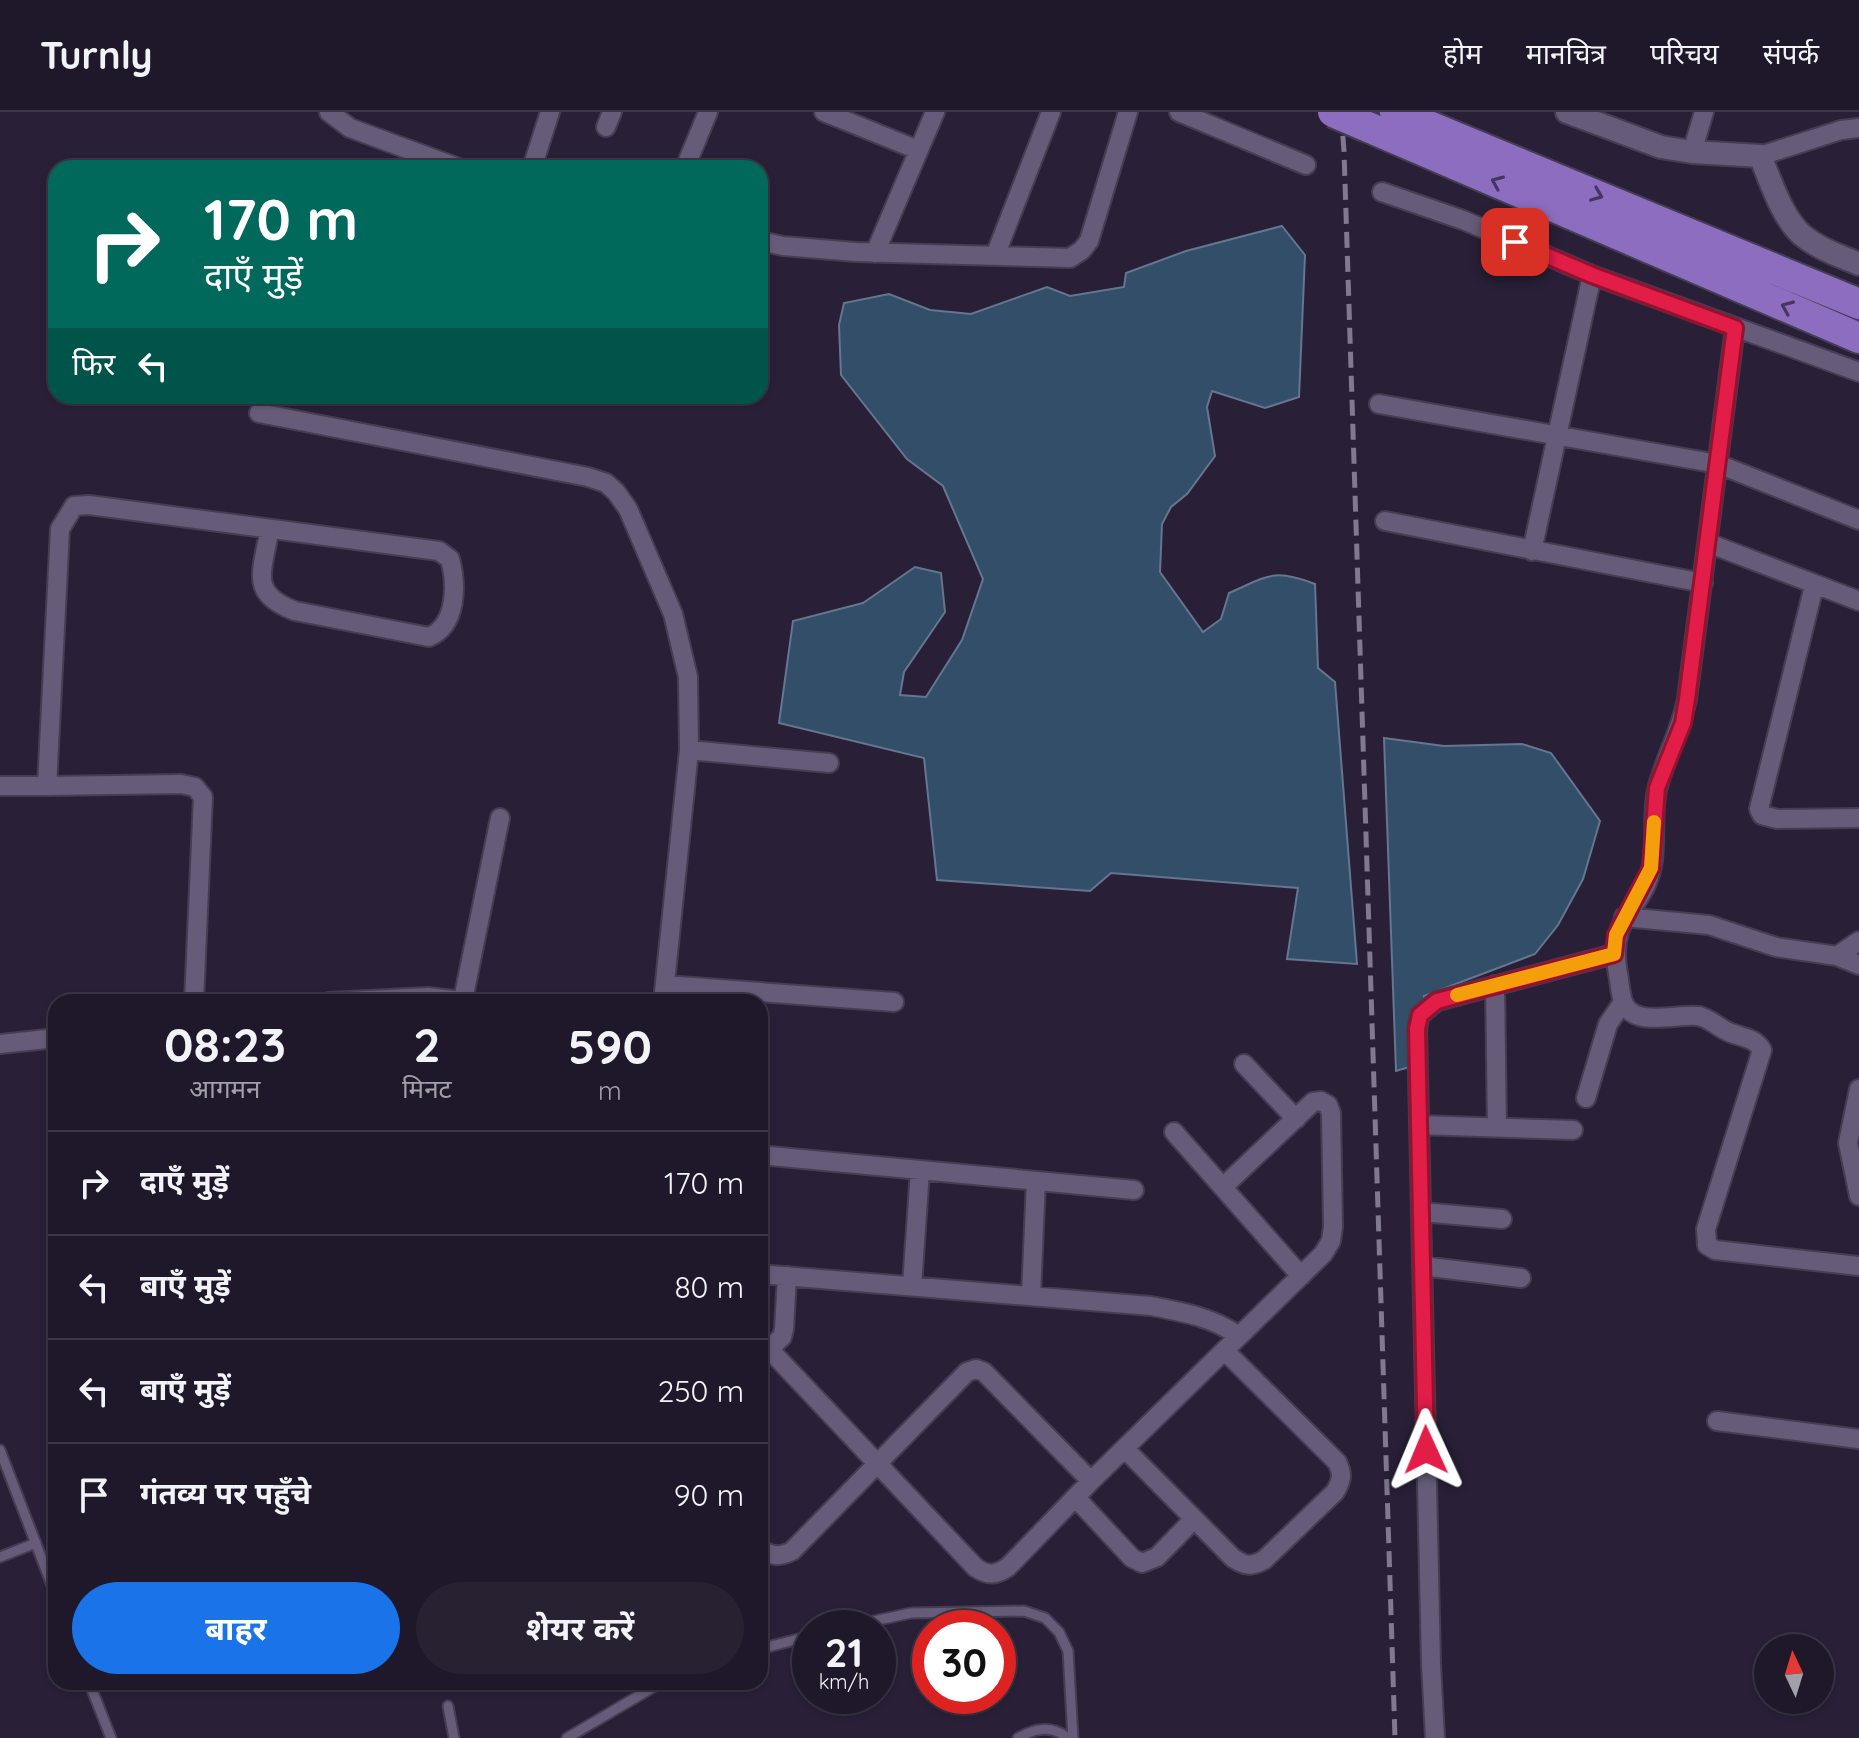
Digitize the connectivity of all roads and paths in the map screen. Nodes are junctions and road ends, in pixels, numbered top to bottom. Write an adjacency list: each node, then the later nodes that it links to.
1 (329, 112): 18 (street)
2 (550, 112): 19 (street)
3 (708, 112): 20 (street)
4 (824, 112): 15 (street)
5 (935, 112): 15 (street)
6 (1051, 112): 25 (street)
7 (1128, 112): 25 (street)
8 (1179, 112): 21 (street)
9 (1333, 112): 30 (highway, one-way to 9, bridge)
10 (1395, 112): 28 (highway, one-way to 28)
11 (1567, 112): 13 (street)
12 (1704, 112): 16 (street)
13 (1592, 117): 16 (street)
14 (1849, 123): 17 (street)
15 (918, 150): 24 (street)
16 (1692, 152): 17 (street)
17 (1760, 156): 26 (street)
18 (437, 160)
19 (535, 160)
20 (688, 160)
21 (1306, 165)
22 (1382, 192): 27 (street)
23 (768, 243): 24 (street)
24 (875, 253): 25 (street)
25 (995, 256)
26 (1859, 264)
27 (1592, 275): 29 (street); 34 (street)
28 (1859, 304)
29 (1735, 328): 31 (street); 35 (street)
30 (1859, 338)
31 (1859, 372)
32 (1379, 404): 34 (street)
33 (259, 413): 44 (street)
34 (1557, 435): 35 (street); 40 (street)
35 (1718, 464): 36 (street); 39 (street)
36 (1859, 520)
37 (1385, 521): 40 (street)
38 (269, 531): 38 (street); 47 (street)
39 (1708, 543): 41 (street); 42 (street)
40 (1532, 551): 41 (street)
41 (1703, 583): 50 (street)
42 (1814, 586): 43 (street); 49 (street)
43 (1859, 601)
44 (689, 750): 45 (street); 58 (street)
45 (829, 763)
46 (0, 786): 47 (street)
47 (47, 786): 56 (street)
48 (500, 818): 57 (street)
49 (1859, 818)
50 (1624, 917): 52 (street); 53 (street)
51 (1859, 941): 53 (street)
52 (1614, 954): 55 (street); 61 (street)
53 (1837, 956): 54 (street)
54 (1859, 965)
55 (1495, 985): 68 (street); 69 (street)
56 (194, 994)
57 (468, 994)
58 (664, 994)
59 (768, 998): 60 (street)
60 (894, 1002)
61 (1623, 1002): 66 (street); 81 (street)
62 (48, 1039): 63 (street)
63 (0, 1044)
64 (1244, 1064): 67 (street)
65 (1859, 1089): 77 (street)
66 (1586, 1098)
67 (1296, 1119): 75 (street); 84 (street)
68 (1419, 1125): 69 (street); 78 (street)
69 (1497, 1127): 70 (street)
70 (1573, 1130)
71 (1174, 1132): 75 (street)
72 (768, 1156): 73 (street)
73 (920, 1170): 74 (street); 86 (street)
74 (1036, 1181): 76 (street); 87 (street)
75 (1223, 1187): 84 (street)
76 (1134, 1190)
77 (1859, 1196)
78 (1421, 1212): 79 (street); 80 (street)
79 (1502, 1219)
80 (1422, 1266): 85 (street); 115 (street)
81 (1859, 1266)
82 (768, 1275): 83 (street)
83 (787, 1276): 86 (street); 89 (street)
84 (1301, 1276): 88 (street)
85 (1521, 1278)
86 (912, 1286): 87 (street)
87 (1031, 1296): 88 (street)
88 (1239, 1336): 90 (street)
89 (768, 1349)
90 (1225, 1351): 94 (street); 99 (street)
91 (768, 1357): 96 (street)
92 (1717, 1421): 93 (street)
93 (1859, 1439)
94 (1125, 1449): 97 (street); 99 (street)
95 (0, 1450): 100 (lane)
96 (879, 1465): 97 (street); 98 (street); 101 (street)
97 (1091, 1481): 98 (street)
98 (1076, 1498): 99 (street)
99 (1194, 1519)
100 (36, 1543): 102 (lane); 103 (lane)
101 (768, 1553)
102 (0, 1557)
103 (48, 1575)
104 (896, 1616): 114 (lane)
105 (792, 1641): 106 (lane)
106 (768, 1647)
107 (92, 1690): 110 (lane)
108 (648, 1690): 112 (lane)
109 (448, 1706): 111 (lane)
110 (111, 1738)
111 (454, 1738)
112 (567, 1738)
113 (1018, 1738): 114 (lane)
114 (1071, 1738)
115 (1435, 1738)

